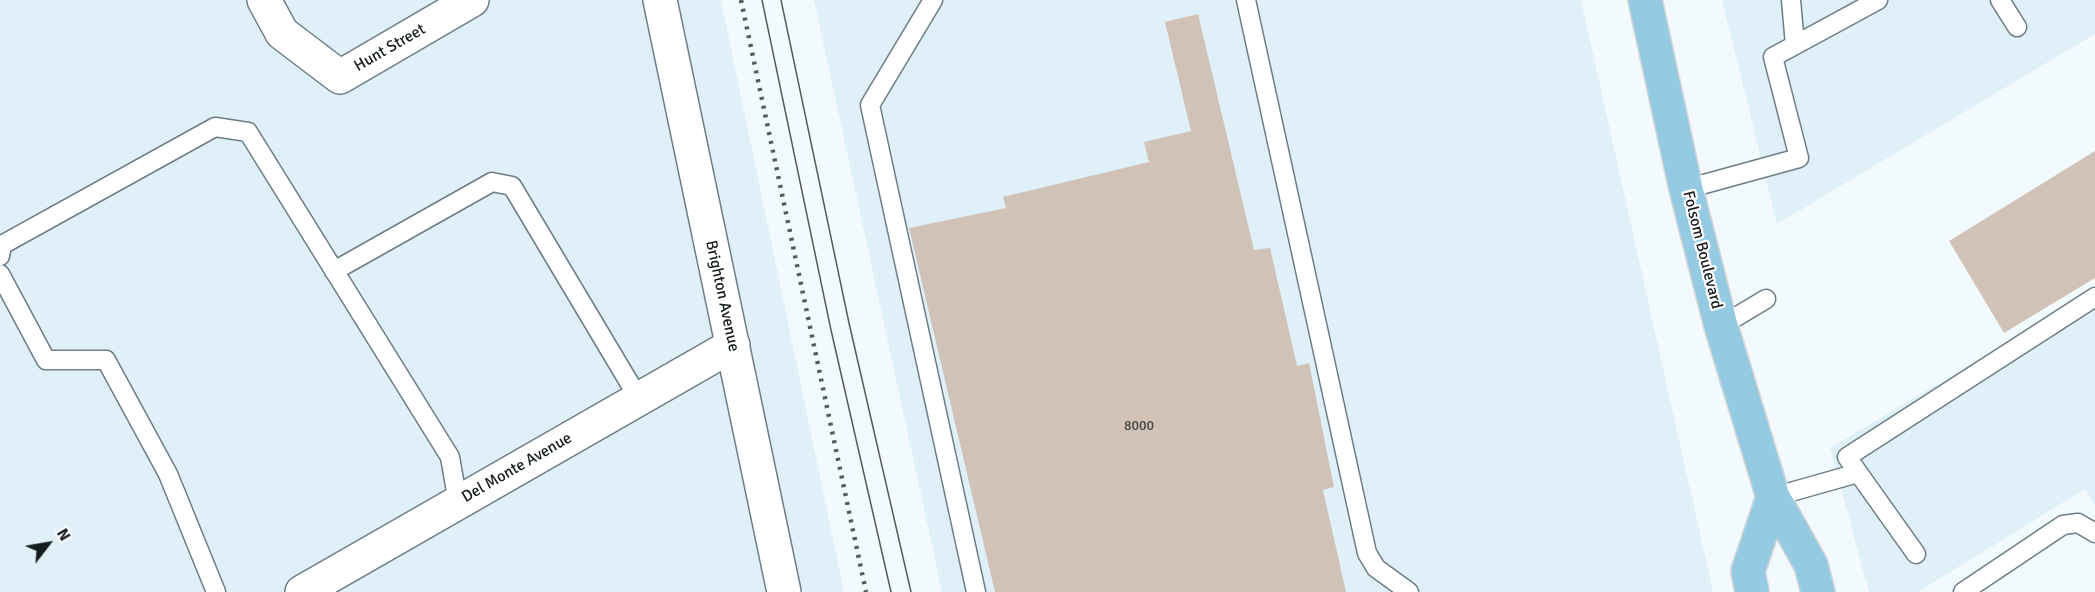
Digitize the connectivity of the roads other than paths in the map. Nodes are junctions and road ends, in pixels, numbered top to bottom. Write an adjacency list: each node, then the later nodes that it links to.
1 (264, 0): 2 (street, Hunt Street)
2 (472, 0)
3 (660, 0): 19 (street, Brighton Avenue)
4 (933, 0): 29 (lane)
5 (1246, 0): 30 (lane)
6 (1645, 0): 12 (main road, Folsom Boulevard)
7 (1791, 0): 11 (lane)
8 (1878, 0): 11 (lane)
9 (2000, 0): 10 (lane)
10 (2017, 27)
11 (1795, 45): 12 (lane)
12 (1686, 189): 18 (main road, Folsom Boulevard)
13 (0, 256): 14 (lane)
14 (334, 271): 20 (lane); 23 (lane)
15 (0, 274): 26 (lane)
16 (2095, 297): 21 (lane)
17 (1766, 299): 18 (lane)
18 (1721, 326): 22 (main road, Folsom Boulevard)
19 (733, 345): 20 (street, Del Monte Avenue); 28 (street, Brighton Avenue)
20 (639, 399): 23 (street, Del Monte Avenue)
21 (1858, 473): 22 (lane); 25 (lane)
22 (1773, 497): 31 (main road); 32 (main road, Folsom Boulevard)
23 (458, 502): 27 (street, Del Monte Avenue)
24 (2095, 533): 33 (lane)
25 (1916, 554)
26 (216, 591)
27 (302, 592)
28 (784, 592)
29 (976, 592)
30 (1409, 592)
31 (1752, 592)
32 (1818, 592)
33 (1963, 592)

